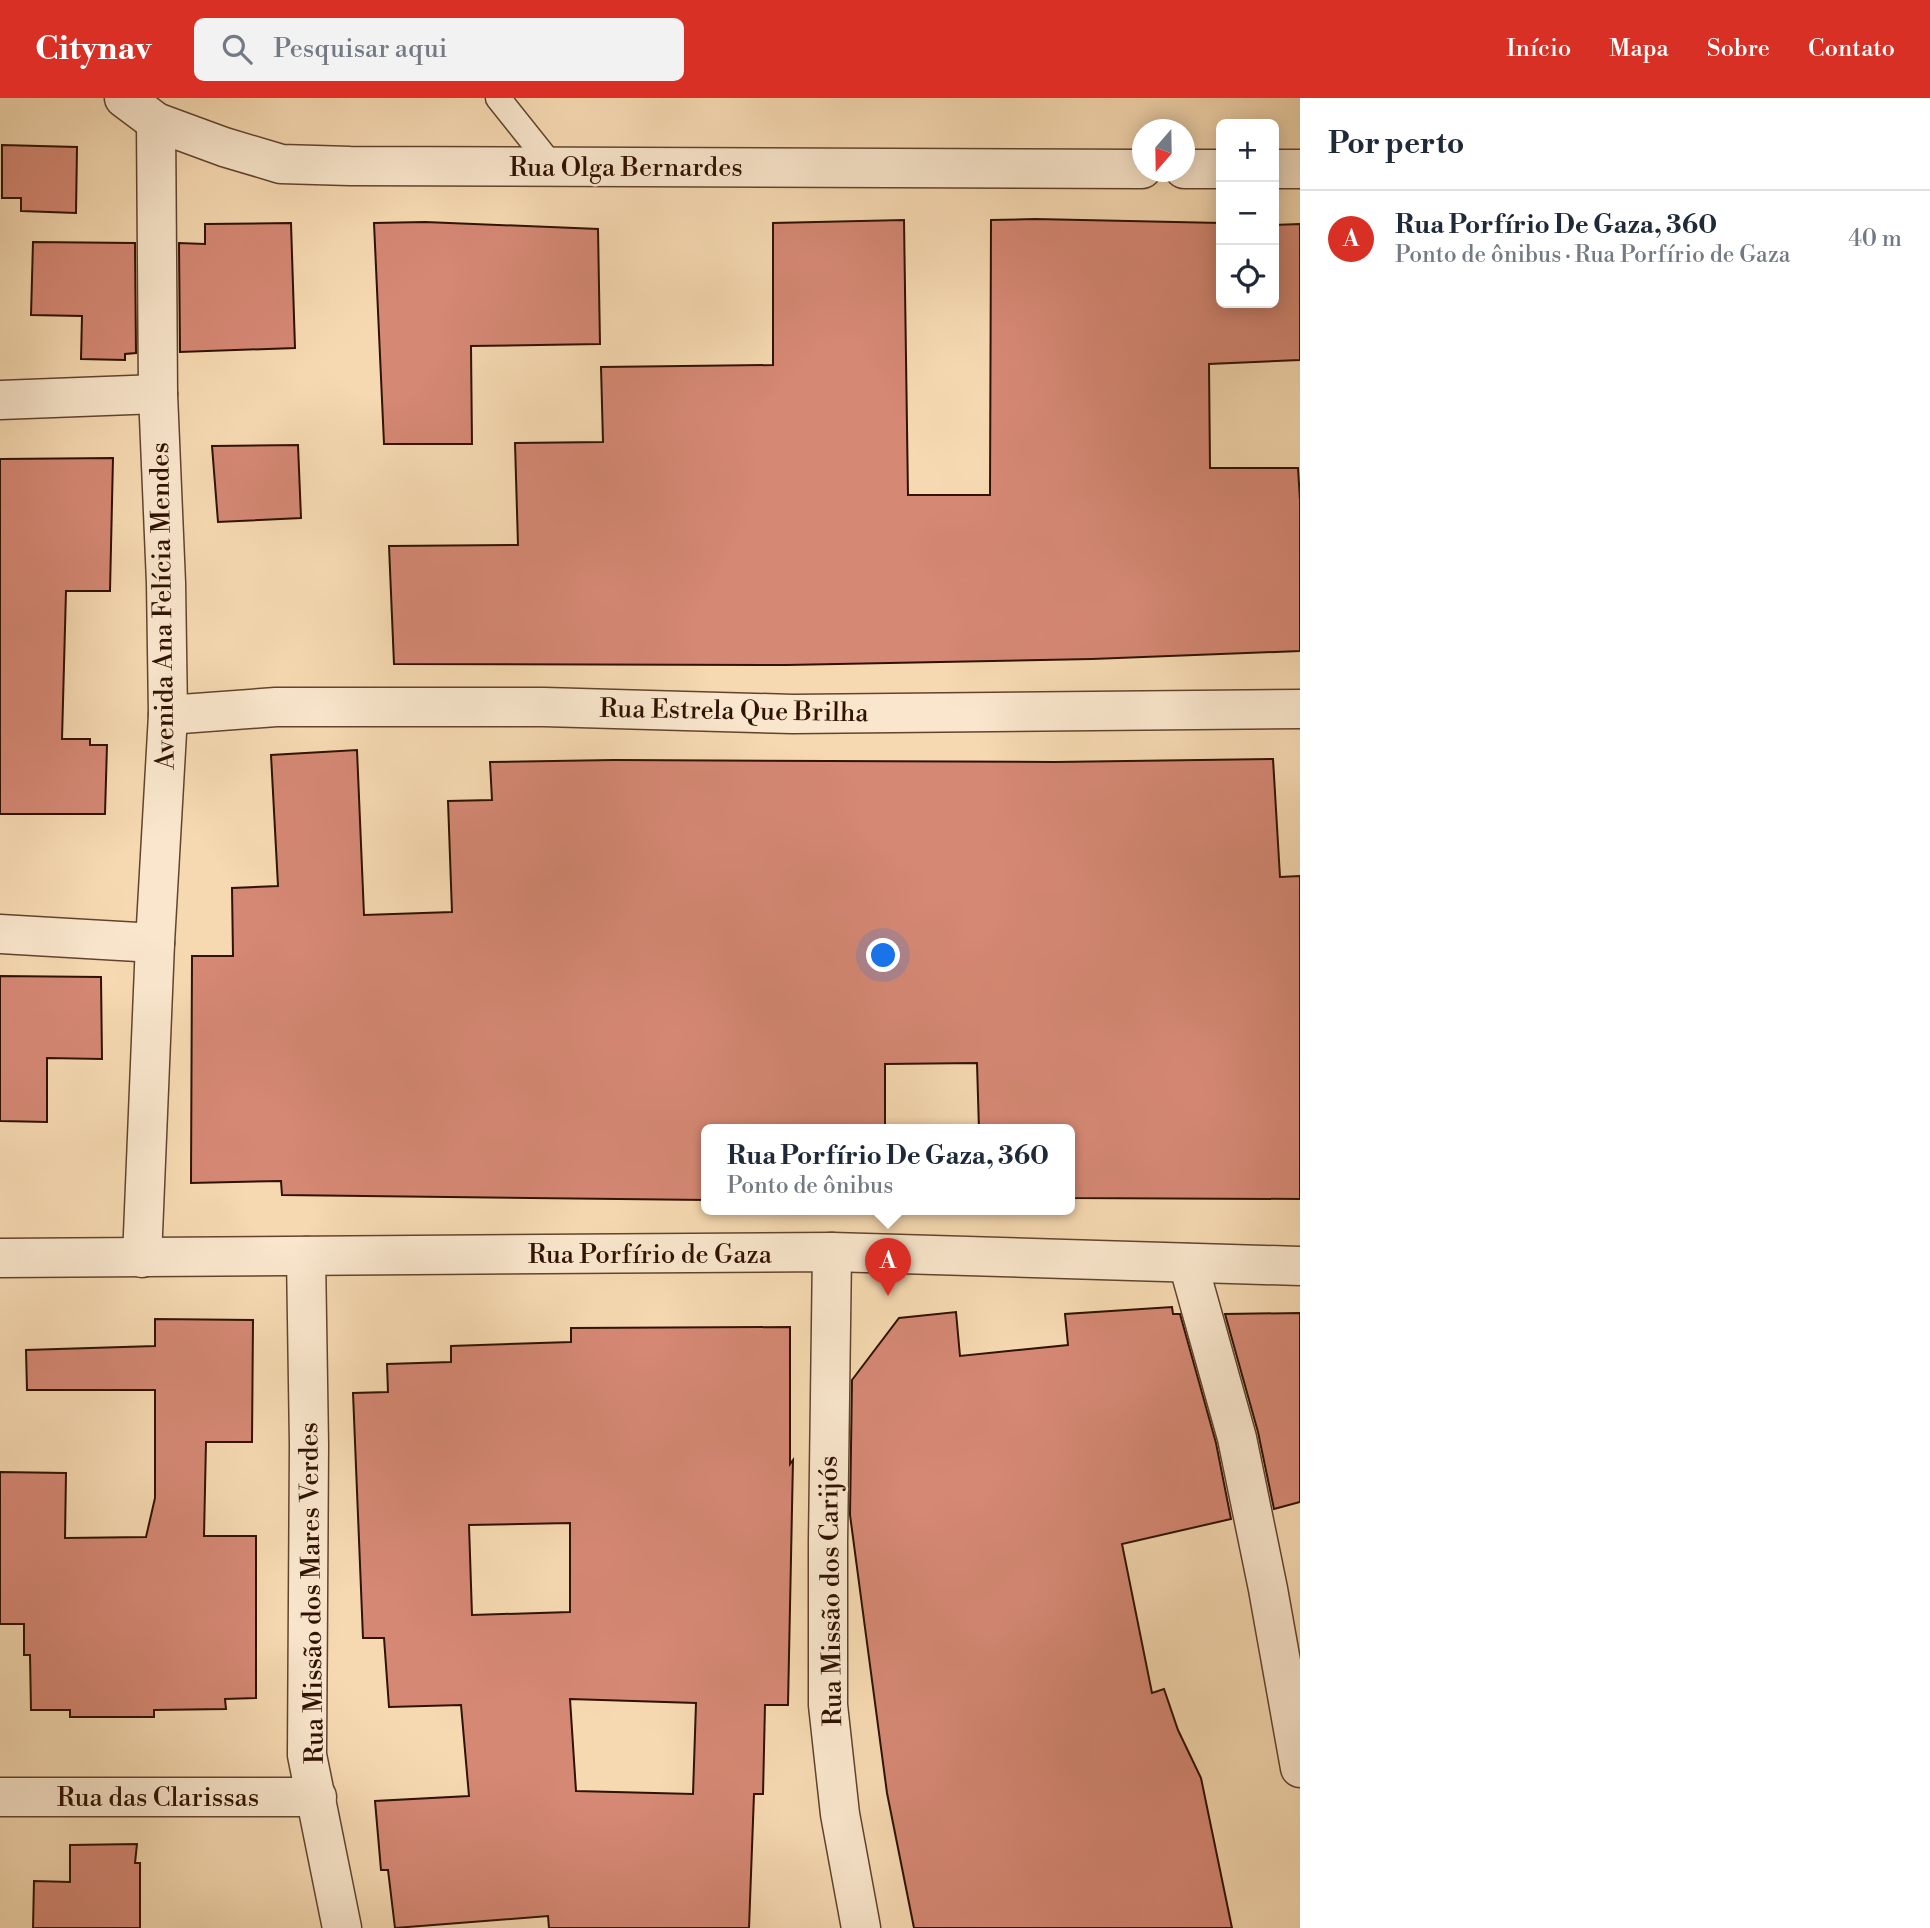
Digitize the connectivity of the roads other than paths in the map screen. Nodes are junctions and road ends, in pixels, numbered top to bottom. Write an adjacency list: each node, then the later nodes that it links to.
1 (124, 98): 3 (street, Rua Olga Bernardes)
2 (498, 98): 4 (lane)
3 (156, 122): 4 (street, Rua Olga Bernardes); 10 (street, Avenida Ana Felícia Mendes)
4 (553, 167): 5 (street, Rua Olga Bernardes)
5 (1132, 169)
6 (1195, 169): 7 (street)
7 (1216, 169)
8 (1279, 169): 9 (street)
9 (1300, 169)
10 (158, 394): 11 (street); 13 (street, Avenida Ana Felícia Mendes)
11 (0, 400)
12 (1300, 709): 13 (street, Rua Estrela Que Brilha)
13 (168, 715): 15 (street, Avenida Ana Felícia Mendes)
14 (0, 934): 15 (street)
15 (155, 943): 19 (street, Avenida Ana Felícia Mendes)
16 (832, 1252): 17 (street, Rua Porfírio de Gaza); 20 (street, Rua Porfírio de Gaza); 26 (street, Rua Missão dos Carijós)
17 (306, 1256): 19 (street, Rua Porfírio de Gaza); 24 (street, Rua Missão dos Mares Verdes)
18 (0, 1258): 19 (street, Rua Porfírio de Gaza)
19 (142, 1258)
20 (1188, 1263): 21 (street, Rua Porfírio de Gaza); 22 (street)
21 (1300, 1266)
22 (1300, 1768)
23 (0, 1797): 24 (street, Rua das Clarissas)
24 (317, 1797): 25 (street, Rua Missão dos Mares Verdes)
25 (342, 1928)
26 (862, 1928)

